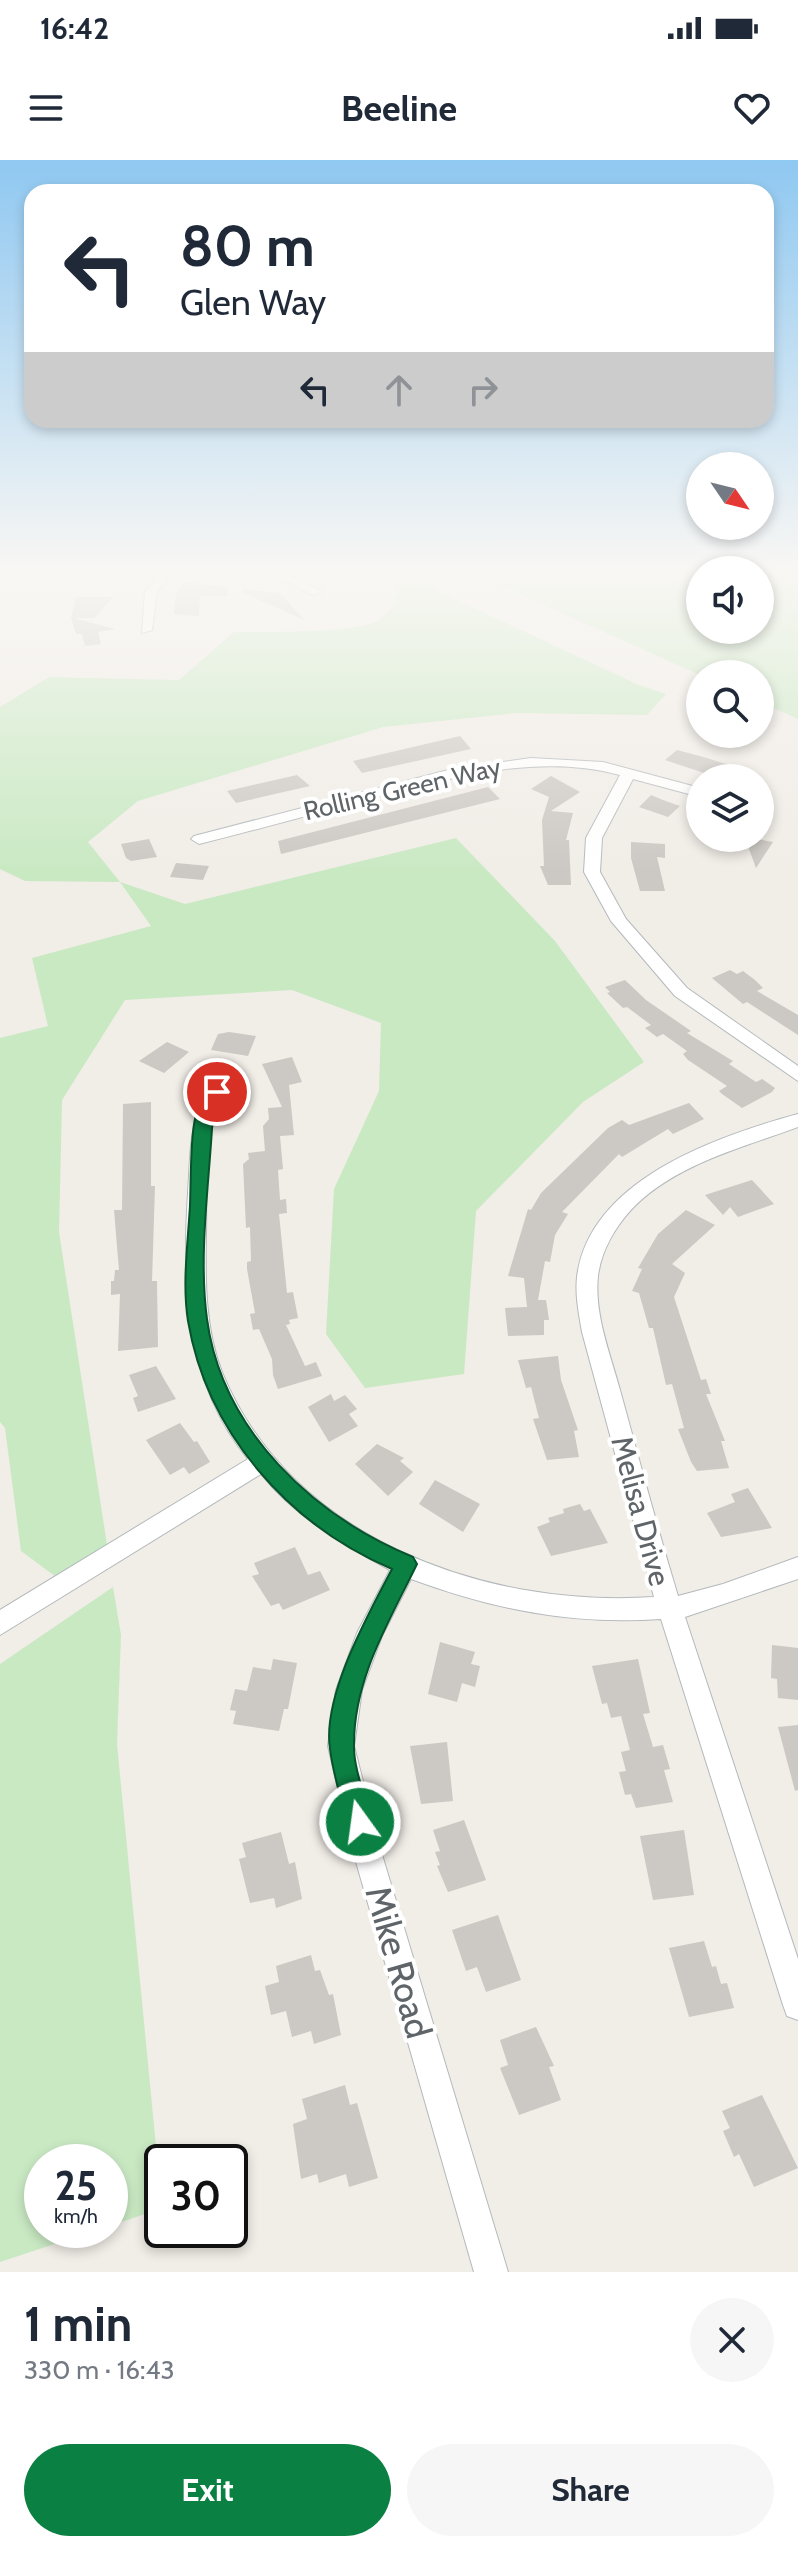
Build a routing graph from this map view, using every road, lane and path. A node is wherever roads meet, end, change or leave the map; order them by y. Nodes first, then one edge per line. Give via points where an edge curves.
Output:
1 (629, 772) junction
2 (686, 789) edge
3 (199, 839) dead end
4 (798, 1075) edge
5 (217, 1092) dead end
6 (798, 1120) edge
7 (263, 1461) junction
8 (406, 1564) junction
9 (798, 1568) edge
10 (668, 1608) junction
11 (0, 1624) edge
12 (798, 2005) edge
13 (491, 2272) edge

1 - 2 street, Rolling Green Way
1 - 3 street, Rolling Green Way via 563,762 492,765
1 - 4 street via 594,838 592,872 619,921 681,992
5 - 7 street via 205,1111 201,1136 197,1319 211,1373 246,1441
6 - 10 street, Melisa Drive via 646,1184 604,1231 590,1262 588,1297 595,1332
7 - 8 street via 290,1492 369,1549
7 - 11 street
8 - 10 street via 454,1585 529,1606 625,1612
8 - 13 street, Mike Road via 370,1633 349,1690 341,1746
9 - 10 street
10 - 12 street, Melisa Drive

